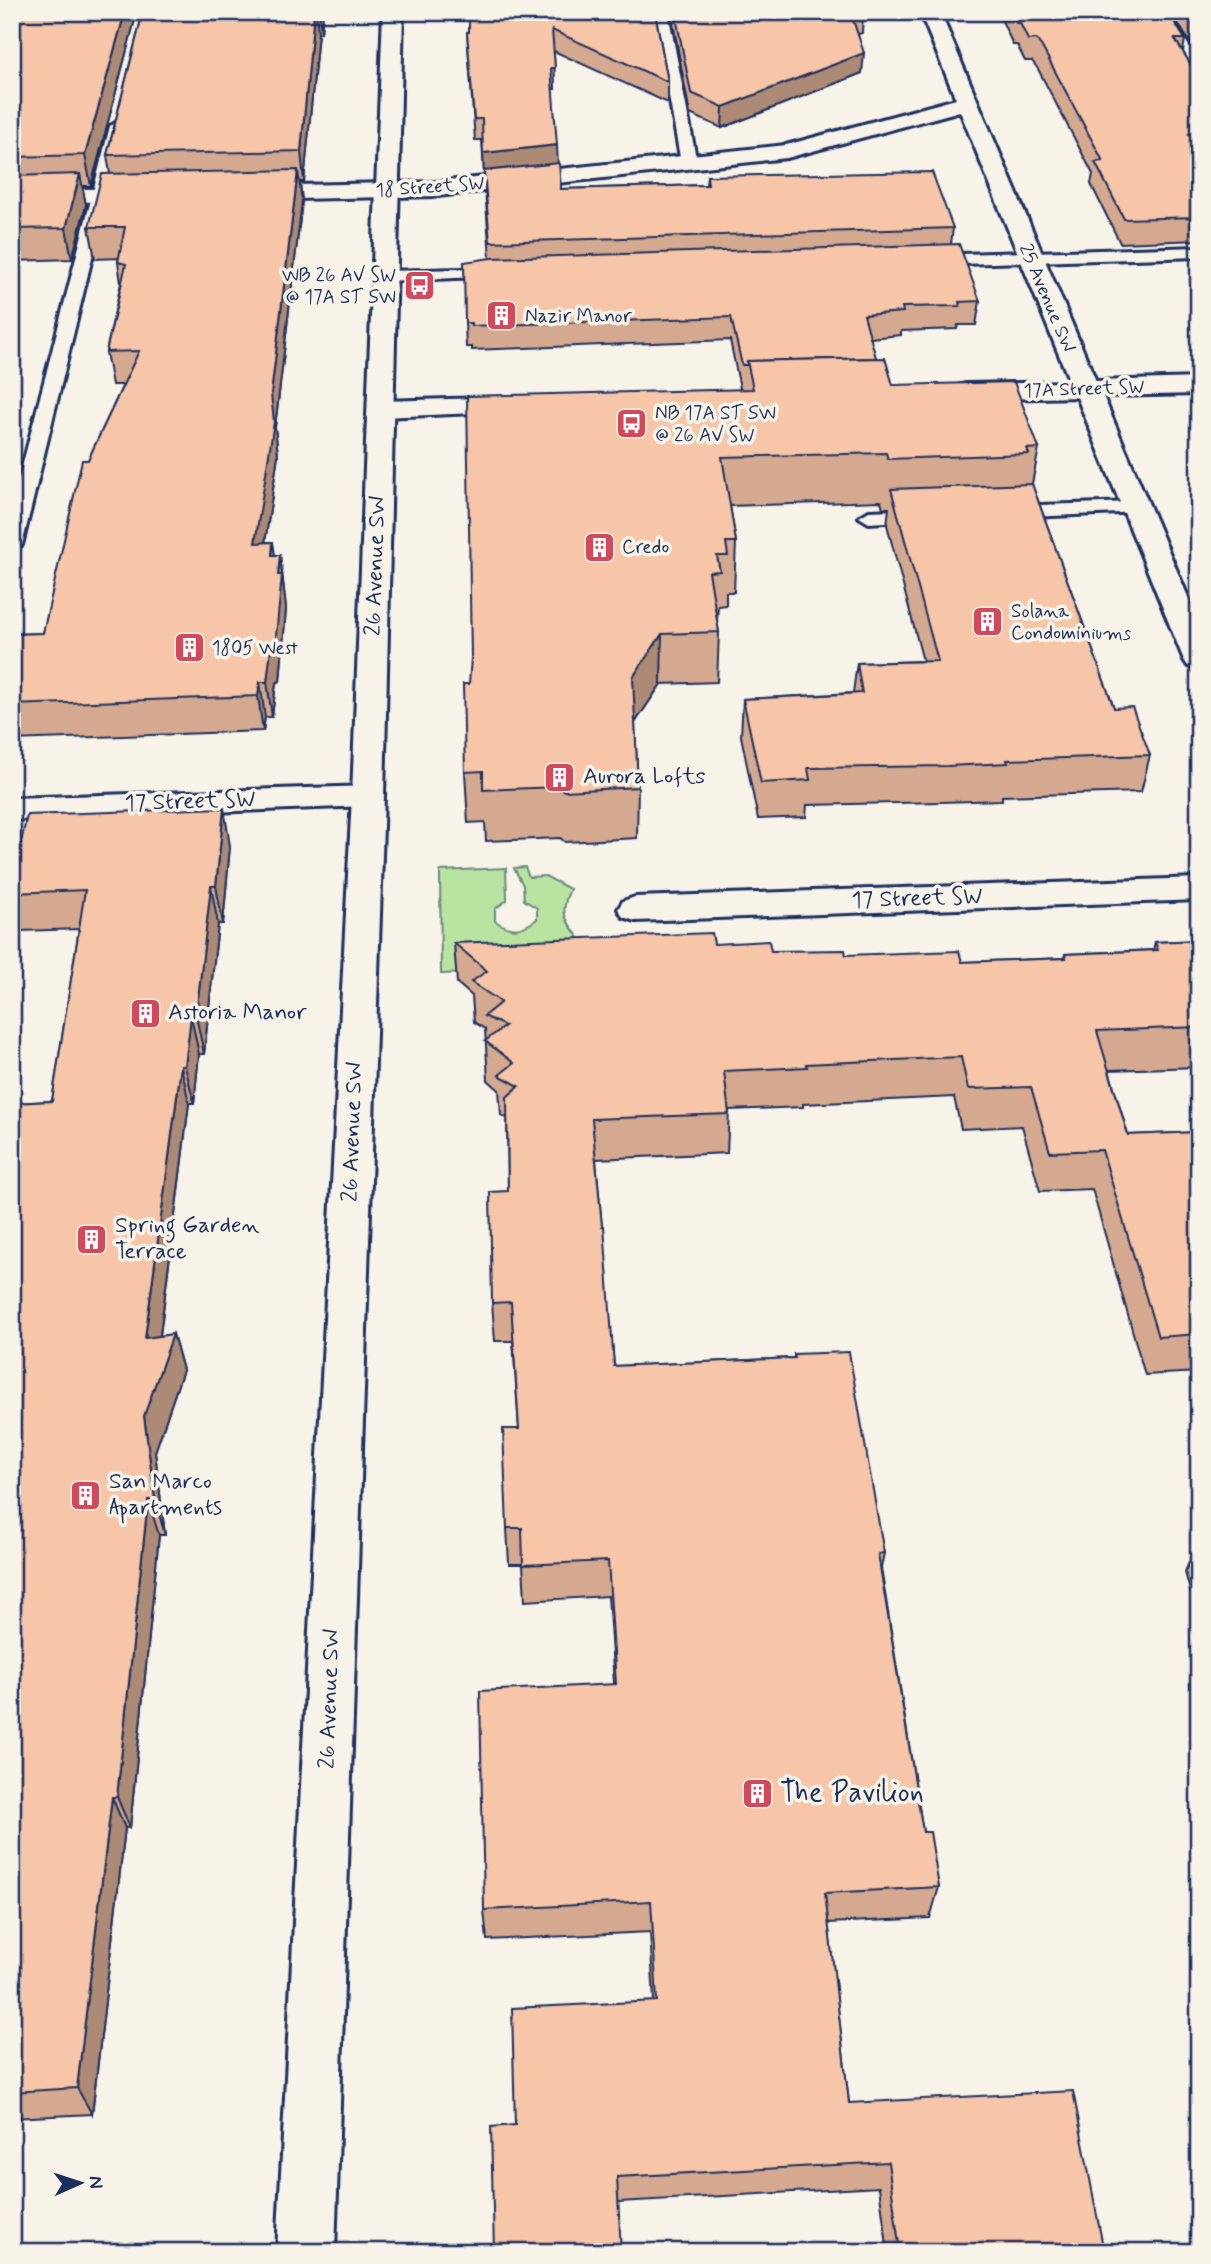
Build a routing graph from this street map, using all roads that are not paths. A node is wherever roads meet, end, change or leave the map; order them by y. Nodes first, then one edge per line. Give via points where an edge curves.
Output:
1 (393, 12) edge
2 (661, 12) edge
3 (930, 12) edge
4 (1161, 12) edge
5 (1199, 74) edge
6 (965, 103) junction
7 (122, 104) edge
8 (689, 163) junction
9 (387, 191) junction
10 (224, 193) edge
11 (169, 194) edge
12 (99, 195) junction
13 (12, 197) edge
14 (1199, 252) edge
15 (1030, 257) junction
16 (913, 261) edge
17 (508, 272) edge
18 (386, 276) junction
19 (1199, 386) edge
20 (1085, 389) junction
21 (938, 393) edge
22 (547, 404) edge
23 (382, 409) junction
24 (1135, 508) junction
25 (988, 513) edge
26 (948, 514) edge
27 (869, 517) dead end
28 (12, 545) edge
29 (1199, 660) edge
30 (368, 796) junction
31 (12, 809) edge
32 (1199, 889) edge
33 (635, 909) dead end
34 (306, 2252) edge

1 - 9 street, 26 Avenue SW
2 - 8 lane
3 - 6 street, 25 Avenue SW
4 - 5 lane
6 - 8 street, 18 Street SW via 787,151
6 - 15 street, 25 Avenue SW
7 - 12 lane
8 - 9 street, 18 Street SW
9 - 10 street, 18 Street SW
9 - 18 street, 26 Avenue SW
11 - 12 street
12 - 13 street
12 - 28 lane
14 - 15 lane
15 - 16 lane
15 - 20 street, 25 Avenue SW
17 - 18 lane
18 - 23 street, 26 Avenue SW
19 - 20 street, 17A Street SW
20 - 21 street, 17A Street SW
20 - 24 street, 25 Avenue SW
22 - 23 street
23 - 30 street, 26 Avenue SW
24 - 25 lane
24 - 29 street, 25 Avenue SW
26 - 27 lane
30 - 31 street, 17 Street SW
30 - 34 street, 26 Avenue SW
32 - 33 street, 17 Street SW

